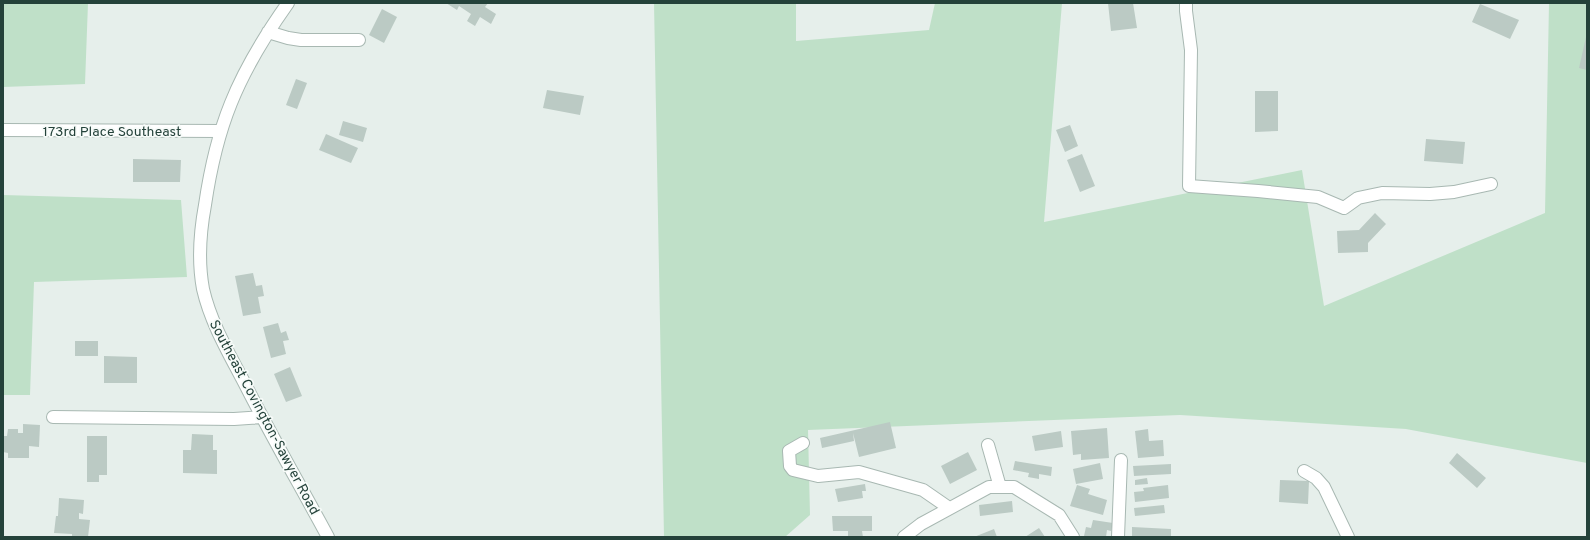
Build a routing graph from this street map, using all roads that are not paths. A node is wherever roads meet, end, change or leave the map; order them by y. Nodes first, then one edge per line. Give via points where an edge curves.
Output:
1 (288, 3) edge
2 (1186, 3) edge
3 (268, 32) junction
4 (359, 40) dead end
5 (3, 130) edge
6 (221, 131) junction
7 (1491, 184) dead end
8 (53, 417) dead end
9 (262, 417) junction
10 (803, 443) dead end
11 (988, 445) dead end
12 (1121, 460) dead end
13 (1304, 471) dead end
14 (1000, 487) junction
15 (949, 508) junction
16 (328, 537) edge
17 (904, 537) edge
18 (1073, 537) edge
19 (1118, 537) edge
20 (1348, 537) edge

1 - 3 street, Southeast Covington-Sawyer Road
2 - 7 street via 1191,50 1189,186 1318,197 1344,208 1358,198 1382,193 1430,194
3 - 4 street via 301,40
3 - 6 street, Southeast Covington-Sawyer Road via 244,75
5 - 6 street, 173rd Place Southeast
6 - 9 street, Southeast Covington-Sawyer Road via 202,224 200,246 203,288 221,339
8 - 9 street
9 - 16 street, Southeast Covington-Sawyer Road
10 - 15 street via 789,451 792,470 818,476 859,472 923,490
11 - 14 street
12 - 19 street
13 - 20 street via 1316,478 1324,487
14 - 15 street via 989,487
14 - 18 street via 1014,487 1059,515
15 - 17 street

